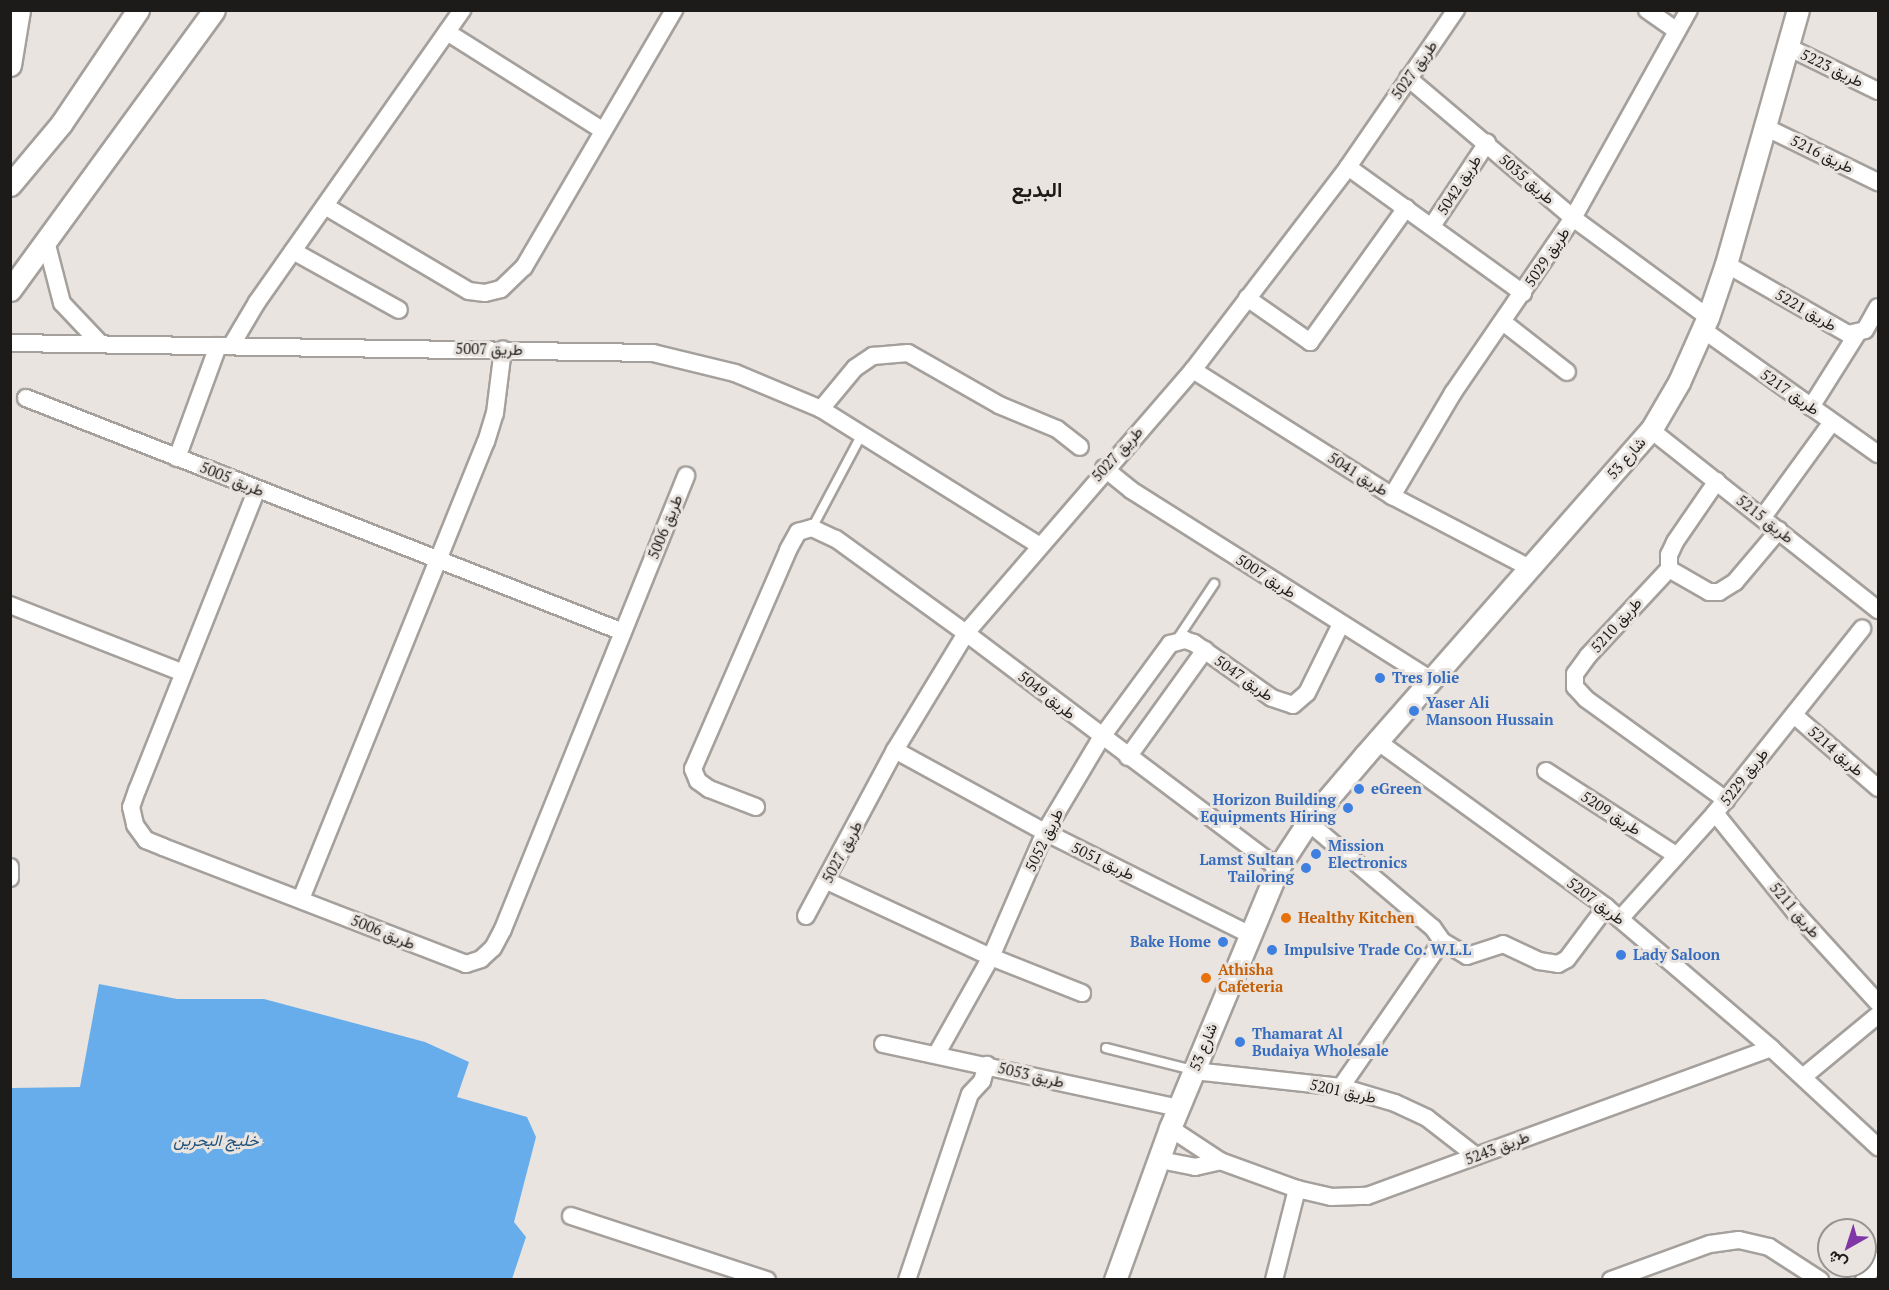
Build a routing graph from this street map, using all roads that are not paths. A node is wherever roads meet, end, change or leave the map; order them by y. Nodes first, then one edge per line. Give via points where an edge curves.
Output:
1 (19, 10) edge
2 (214, 10) edge
3 (462, 10) edge
4 (674, 10) edge
5 (1456, 10) edge
6 (1647, 10) edge
7 (1689, 10) edge
8 (1798, 10) edge
9 (137, 11) edge
10 (1676, 30) junction
11 (447, 32) junction
12 (1786, 46) junction
13 (11, 64) edge
14 (1408, 78) junction
15 (1878, 91) edge
16 (1765, 127) junction
17 (603, 130) junction
18 (1486, 143) junction
19 (1348, 167) junction
20 (1876, 177) edge
21 (10, 185) edge
22 (325, 206) junction
23 (1406, 208) junction
24 (1572, 218) junction
25 (1432, 226) junction
26 (47, 245) junction
27 (293, 251) junction
28 (1726, 264) junction
29 (10, 290) edge
30 (1523, 292) junction
31 (1247, 298) junction
32 (1878, 307) edge
33 (399, 310) dead end
34 (1503, 322) junction
35 (1705, 323) junction
36 (1857, 334) junction
37 (99, 342) junction
38 (10, 344) edge
39 (225, 346) junction
40 (503, 349) junction
41 (1193, 370) junction
42 (1567, 372) dead end
43 (26, 398) dead end
44 (1811, 407) junction
45 (821, 409) junction
46 (1832, 422) junction
47 (1651, 430) junction
48 (862, 434) junction
49 (1080, 447) dead end
50 (1878, 454) edge
51 (177, 458) junction
52 (1104, 468) junction
53 (686, 475) dead end
54 (1717, 482) junction
55 (257, 489) junction
56 (1392, 496) junction
57 (1763, 517) junction
58 (812, 528) junction
59 (1779, 530) junction
60 (1039, 545) junction
61 (439, 560) junction
62 (1530, 568) junction
63 (1670, 569) junction
64 (1214, 584) dead end
65 (1876, 600) edge
66 (10, 605) edge
67 (1341, 624) junction
68 (1862, 629) dead end
69 (623, 632) junction
70 (966, 633) junction
71 (1176, 641) junction
72 (1205, 650) junction
73 (181, 672) junction
74 (1431, 680) junction
75 (1575, 687) joint
76 (1794, 715) junction
77 (1101, 738) junction
78 (1377, 741) junction
79 (895, 750) junction
80 (1128, 757) junction
81 (1546, 771) dead end
82 (1878, 788) edge
83 (1720, 806) junction
84 (756, 807) dead end
85 (1308, 822) junction
86 (1045, 832) junction
87 (1676, 855) junction
88 (10, 867) edge
89 (1278, 868) junction
90 (10, 878) edge
91 (828, 881) junction
92 (301, 898) junction
93 (1606, 908) junction
94 (806, 916) dead end
95 (1620, 919) junction
96 (1249, 934) junction
97 (1442, 941) junction
98 (991, 957) junction
99 (1082, 993) dead end
100 (1878, 1003) edge
101 (1878, 1015) edge
102 (883, 1044) dead end
103 (1106, 1048) dead end
104 (1771, 1048) junction
105 (936, 1055) junction
106 (979, 1064) junction
107 (1194, 1071) junction
108 (1803, 1077) junction
109 (1341, 1087) junction
110 (1178, 1108) junction
111 (1170, 1128) junction
112 (1878, 1147) edge
113 (1476, 1156) junction
114 (1160, 1160) junction
115 (1220, 1161) junction
116 (1297, 1189) junction
117 (571, 1216) dead end
118 (1878, 1261) edge
119 (767, 1280) edge
120 (907, 1280) edge
121 (1115, 1280) edge
122 (1274, 1280) edge
123 (1611, 1280) edge
124 (1820, 1280) edge
125 (1864, 1280) edge

1 - 13 street
2 - 26 street
3 - 11 street
4 - 17 street
5 - 14 street, طريق 5027
6 - 10 street
7 - 10 street, طريق 5029
8 - 12 street, شارع 53
9 - 21 street via 61,124
10 - 24 street, طريق 5029
11 - 17 street
11 - 22 street
12 - 15 street, طريق 5223
12 - 16 street, شارع 53
14 - 18 street, طريق 5035
14 - 19 street, طريق 5027
16 - 20 street, طريق 5216
16 - 28 street, شارع 53
17 - 22 street via 524,267 501,289 469,291
18 - 24 street, طريق 5035
18 - 25 street, طريق 5042
19 - 23 street
19 - 31 street, طريق 5027
22 - 27 street
23 - 25 street
23 - 31 street via 1310,342
24 - 30 street, طريق 5029
24 - 35 street, طريق 5035
25 - 30 street
26 - 29 street
26 - 37 street via 62,303
27 - 33 street
27 - 39 street
28 - 35 street, شارع 53
28 - 36 street, طريق 5221 via 1840,330
30 - 34 street, طريق 5029
31 - 41 street, طريق 5027
32 - 36 street, طريق 5221 via 1864,330
34 - 42 street
34 - 56 street, طريق 5029 via 1453,393
35 - 44 street, طريق 5217
35 - 47 street, شارع 53
36 - 44 street
37 - 38 street, طريق 5007
37 - 39 street, طريق 5007
39 - 40 street, طريق 5007
39 - 51 street
40 - 45 street, طريق 5007 via 653,352 735,373
40 - 61 street via 491,428
41 - 52 street, طريق 5027
41 - 56 street, طريق 5041
43 - 51 street, طريق 5005
44 - 46 street, طريق 5217
45 - 48 street, طريق 5007
45 - 49 street via 855,368 873,356 909,353 999,405 1057,429
46 - 50 street, طريق 5217
46 - 57 street
47 - 54 street, طريق 5215
47 - 62 street, شارع 53
48 - 58 lane
48 - 60 street, طريق 5007
51 - 55 street, طريق 5005
52 - 60 street, طريق 5027
52 - 67 street, طريق 5007 via 1131,490
53 - 69 street, طريق 5006
54 - 57 street, طريق 5215
54 - 63 street via 1675,542 1669,555
55 - 61 street, طريق 5005
55 - 73 street, طريق 5006
56 - 62 street, طريق 5041
57 - 59 street, طريق 5215
58 - 70 street, طريق 5049 via 836,539
58 - 84 street via 798,532 788,550 693,770 698,781 710,789
59 - 63 street via 1735,582 1719,592 1709,592
59 - 65 street, طريق 5215
60 - 70 street, طريق 5027
61 - 69 street, طريق 5005
61 - 92 street
62 - 74 street, شارع 53
63 - 75 street, طريق 5210 via 1588,656 1575,674
64 - 71 lane
66 - 73 street
67 - 72 street, طريق 5047 via 1307,693 1293,705 1272,699
67 - 74 street, طريق 5007
68 - 76 street, طريق 5229
69 - 92 street, طريق 5006 via 503,929 482,960 466,964 450,960
70 - 77 street, طريق 5049
70 - 79 street, طريق 5027
71 - 72 street, طريق 5047 via 1194,643
71 - 77 street, طريق 5052
72 - 80 street
73 - 92 street, طريق 5006 via 134,798 135,825 146,840
74 - 78 street, شارع 53
75 - 83 street, طريق 5211
76 - 82 street, طريق 5214
76 - 83 street, طريق 5229
77 - 80 street, طريق 5049
77 - 86 street, طريق 5052
78 - 85 street, شارع 53
78 - 93 street, طريق 5207
79 - 86 street, طريق 5051
79 - 91 street, طريق 5027
80 - 89 street, طريق 5049
81 - 87 street, طريق 5209
83 - 87 street, طريق 5229
83 - 100 street, طريق 5211 via 1795,912
85 - 89 street, شارع 53
85 - 97 street via 1433,928
86 - 96 street, طريق 5051
86 - 98 street, طريق 5052
87 - 95 street, طريق 5229
88 - 90 street
89 - 96 street, شارع 53
91 - 94 street, طريق 5027
91 - 98 street
93 - 95 street, طريق 5207
93 - 97 street via 1558,964 1548,964 1503,944 1467,956
95 - 104 street, طريق 5207
96 - 107 street, شارع 53
97 - 109 street
98 - 99 street
98 - 105 street, طريق 5052
101 - 108 street
102 - 105 street, طريق 5053
103 - 107 lane
104 - 108 street, طريق 5207
104 - 113 street, طريق 5243
105 - 106 street, طريق 5053
106 - 110 street, طريق 5053
106 - 120 street via 982,1081 972,1090
107 - 109 street, طريق 5201
107 - 110 street, شارع 53
108 - 112 street, طريق 5207
109 - 113 street, طريق 5201 via 1412,1109
110 - 111 street, شارع 53
111 - 114 street, شارع 53
111 - 115 street, طريق 5243
113 - 116 street, طريق 5243 via 1366,1196 1331,1197
114 - 115 street, طريق 5243 via 1195,1167
114 - 121 street, شارع 53
115 - 116 street, طريق 5243
116 - 122 street
117 - 119 street
118 - 125 street
123 - 124 street via 1710,1244 1739,1240 1769,1246

